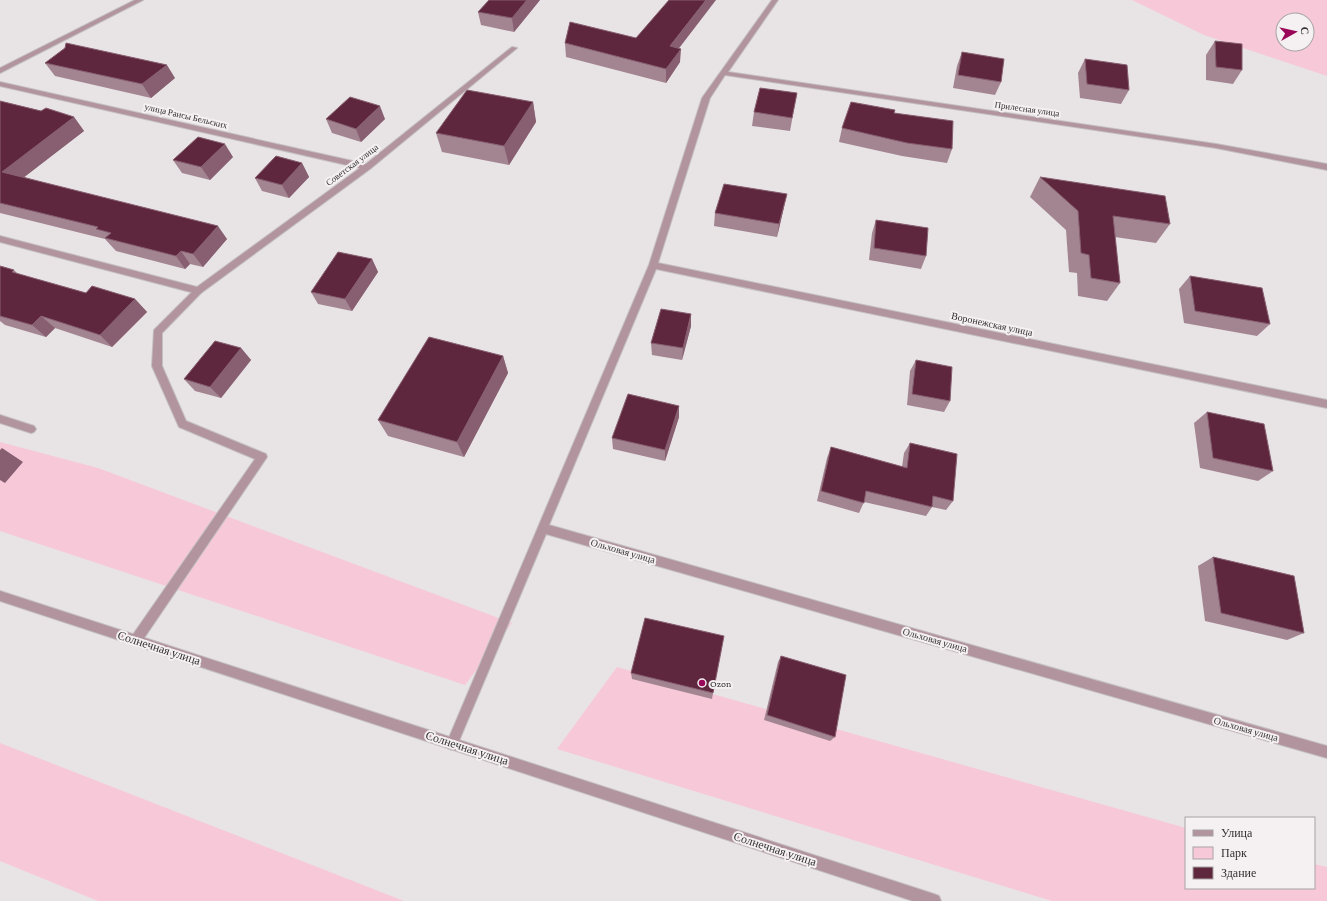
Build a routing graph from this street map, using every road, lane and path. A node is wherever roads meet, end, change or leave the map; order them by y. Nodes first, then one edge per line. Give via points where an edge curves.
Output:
1 (140, 0) edge
2 (775, 0) edge
3 (514, 48) dead end
4 (0, 71) edge
5 (724, 73) junction
6 (0, 84) edge
7 (367, 167) junction
8 (1327, 167) edge
9 (0, 238) edge
10 (653, 265) junction
11 (198, 291) junction
12 (1327, 404) edge
13 (0, 419) edge
14 (31, 429) dead end
15 (542, 528) junction
16 (0, 596) edge
17 (136, 640) junction
18 (452, 744) junction
19 (1327, 752) edge
20 (934, 901) edge

1 - 4 street
2 - 5 street
3 - 7 street, Советская улица
5 - 8 street, Прилесная улица via 1216,146
5 - 10 street via 706,98
6 - 7 street, улица Раисы Бельских
7 - 11 street, Советская улица
9 - 11 street
10 - 12 street, Воронежская улица
10 - 15 street
11 - 17 street, Советская улица via 157,332 157,366 182,424 262,457
13 - 14 street
15 - 18 street
15 - 19 street, Ольховая улица
16 - 17 street, Солнечная улица
17 - 18 street, Солнечная улица
18 - 20 street, Солнечная улица

